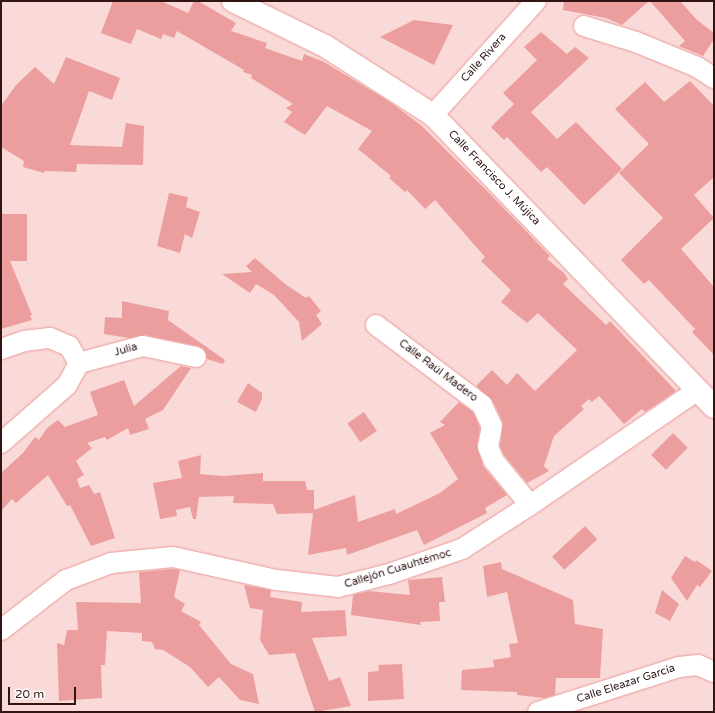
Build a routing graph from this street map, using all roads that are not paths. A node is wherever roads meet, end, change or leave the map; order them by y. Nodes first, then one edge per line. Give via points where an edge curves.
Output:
1 (233, 1) edge
2 (536, 1) edge
3 (584, 26) dead end
4 (714, 78) edge
5 (433, 114) junction
6 (376, 325) dead end
7 (1, 349) edge
8 (196, 357) dead end
9 (79, 363) junction
10 (698, 390) junction
11 (714, 407) edge
12 (1, 443) edge
13 (530, 505) junction
14 (1, 630) edge
15 (714, 672) edge
16 (538, 712) edge

1 - 5 street, Calle Francisco J. Mújica via 325,46
2 - 5 street, Calle Rivera
3 - 4 street via 670,56 697,67
5 - 10 street, Calle Francisco J. Mújica
6 - 13 street, Calle Raúl Madero via 482,404 492,426 488,447 494,461
7 - 9 street via 24,341 50,338 69,346
8 - 9 street, Julia via 143,346
9 - 12 street via 67,385
10 - 11 street, Calle Francisco J. Mújica
10 - 13 street, Callejón Cuauhtémoc
13 - 14 street, Callejón Cuauhtémoc via 462,549 389,574 338,587 277,580 173,557 111,563 66,580
15 - 16 street, Calle Eleazar García via 698,665 679,667

